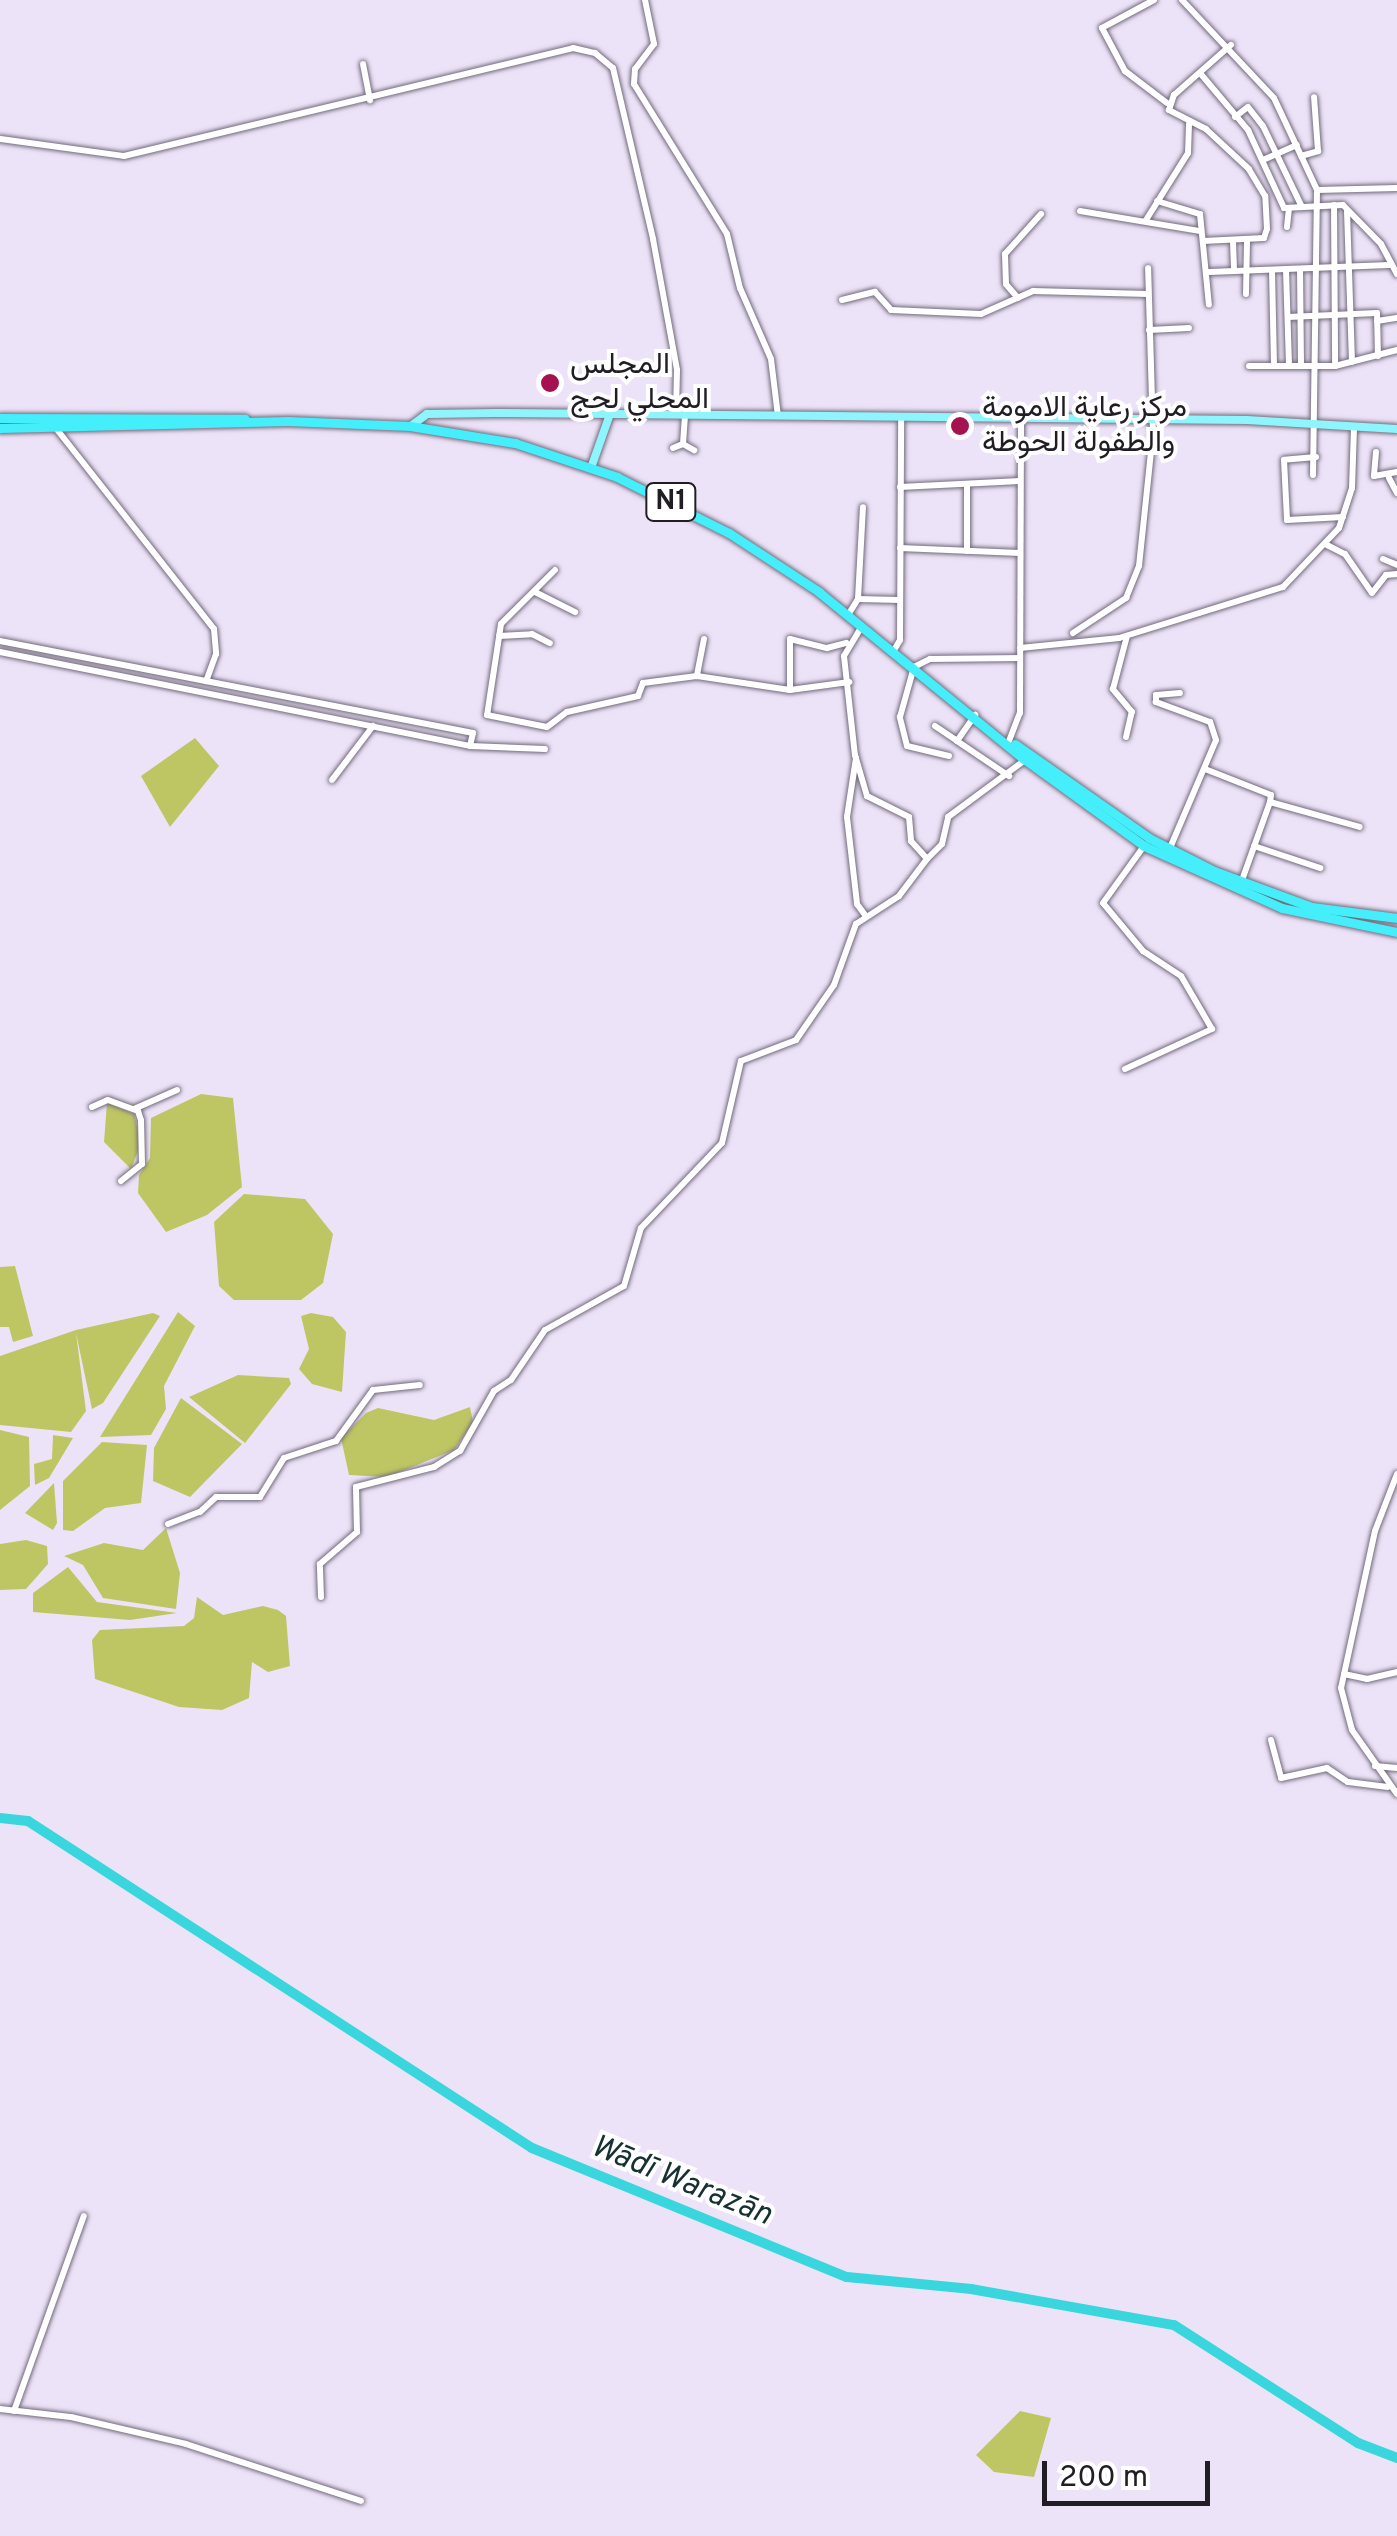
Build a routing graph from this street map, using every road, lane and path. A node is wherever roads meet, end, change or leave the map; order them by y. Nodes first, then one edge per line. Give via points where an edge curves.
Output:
1 (645, 0) edge
2 (1154, 0) edge
3 (1182, 0) edge
4 (1230, 45) junction
5 (364, 64) dead end
6 (1200, 74) junction
7 (1314, 97) dead end
8 (370, 100) junction
9 (1168, 103) junction
10 (1234, 117) junction
11 (1190, 124) junction
12 (0, 138) edge
13 (1296, 144) junction
14 (1276, 154) junction
15 (1302, 156) junction
16 (1263, 160) junction
17 (1397, 188) edge
18 (1317, 190) junction
19 (1157, 200) junction
20 (1318, 204) junction
21 (1334, 204) junction
22 (1302, 207) junction
23 (1287, 209) junction
24 (1267, 210) junction
25 (1347, 210) junction
26 (1080, 211) dead end
27 (1041, 214) dead end
28 (1146, 220) junction
29 (1287, 227) dead end
30 (1200, 231) junction
31 (1203, 241) junction
32 (1233, 241) junction
33 (1247, 241) junction
34 (1388, 265) junction
35 (1148, 268) dead end
36 (1349, 268) junction
37 (1300, 269) junction
38 (1317, 269) junction
39 (1334, 269) junction
40 (1272, 270) junction
41 (1286, 270) junction
42 (1209, 272) junction
43 (1234, 272) junction
44 (1247, 272) junction
45 (1397, 274) edge
46 (1148, 294) junction
47 (1246, 294) dead end
48 (1018, 298) junction
49 (842, 300) dead end
50 (1209, 305) dead end
51 (1348, 316) junction
52 (1288, 317) junction
53 (1300, 317) junction
54 (1335, 317) junction
55 (1317, 318) junction
56 (1397, 318) edge
57 (1378, 321) junction
58 (1190, 328) dead end
59 (1149, 330) junction
60 (1397, 350) edge
61 (1378, 356) junction
62 (1352, 362) junction
63 (1249, 366) dead end
64 (1274, 366) junction
65 (1289, 366) junction
66 (1301, 366) junction
67 (1318, 366) junction
68 (1335, 366) junction
69 (610, 414) junction
70 (681, 415) junction
71 (778, 416) junction
72 (0, 418) edge
73 (901, 418) junction
74 (1021, 418) junction
75 (268, 422) junction
76 (1153, 422) junction
77 (410, 426) junction
78 (1316, 426) junction
79 (55, 427) junction
80 (0, 428) edge
81 (1354, 429) junction
82 (1397, 429) edge
83 (683, 444) junction
84 (673, 448) dead end
85 (694, 450) dead end
86 (1376, 452) dead end
87 (1316, 457) junction
88 (591, 468) junction
89 (1397, 472) edge
90 (1313, 475) dead end
91 (1389, 478) junction
92 (1020, 482) junction
93 (967, 485) junction
94 (900, 487) junction
95 (1397, 493) edge
96 (863, 507) dead end
97 (1343, 517) junction
98 (1327, 544) junction
99 (900, 548) junction
100 (967, 551) junction
101 (1020, 553) junction
102 (1382, 559) dead end
103 (1397, 565) edge
104 (555, 570) dead end
105 (1397, 574) edge
106 (535, 592) junction
107 (858, 599) junction
108 (900, 600) junction
109 (576, 612) dead end
110 (848, 615) junction
111 (862, 626) junction
112 (1073, 632) dead end
113 (499, 636) junction
114 (1126, 636) junction
115 (704, 639) dead end
116 (0, 641) edge
117 (550, 643) dead end
118 (846, 643) junction
119 (1020, 648) junction
120 (0, 652) edge
121 (894, 652) junction
122 (1020, 658) junction
123 (914, 667) junction
124 (698, 676) junction
125 (206, 682) junction
126 (850, 682) junction
127 (790, 690) junction
128 (1180, 693) dead end
129 (975, 715) junction
130 (373, 726) junction
131 (935, 726) dead end
132 (1126, 737) dead end
133 (957, 741) junction
134 (1009, 741) junction
135 (470, 746) junction
136 (546, 750) dead end
137 (949, 756) dead end
138 (856, 757) junction
139 (1025, 760) junction
140 (1205, 770) junction
141 (1009, 776) junction
142 (332, 780) dead end
143 (1270, 802) junction
144 (1360, 827) dead end
145 (1144, 846) junction
146 (1254, 846) junction
147 (1169, 849) junction
148 (926, 860) junction
149 (1320, 868) dead end
150 (1241, 883) junction
151 (865, 915) junction
152 (1397, 918) edge
153 (1397, 932) edge
154 (1125, 1069) dead end
155 (177, 1090) dead end
156 (92, 1108) dead end
157 (133, 1109) junction
158 (120, 1181) dead end
159 (420, 1385) dead end
160 (1397, 1474) edge
161 (168, 1524) dead end
162 (321, 1597) dead end
163 (1397, 1672) edge
164 (1344, 1674) junction
165 (1271, 1740) dead end
166 (1374, 1766) junction
167 (1397, 1768) edge
168 (1389, 1787) junction
169 (1397, 1794) edge
170 (84, 2216) dead end
171 (0, 2409) edge
172 (14, 2410) junction
173 (362, 2501) dead end

1 - 71 street via 654,44 634,84 727,234 740,288 771,358
2 - 9 street via 1102,28 1125,72
3 - 4 street
4 - 6 street
4 - 13 street via 1274,98
5 - 8 street
6 - 9 street
6 - 10 street
7 - 15 street via 1318,150
8 - 12 street via 124,156
8 - 70 street via 573,48 595,53 614,68
9 - 11 street
10 - 14 street via 1248,107
10 - 16 street
11 - 19 street via 1188,152
11 - 24 street via 1250,168
13 - 14 street
13 - 15 street
14 - 16 street
14 - 22 street
15 - 18 street
16 - 23 street
17 - 18 street
18 - 20 street
19 - 28 street
19 - 30 street via 1200,214
20 - 21 street
20 - 22 street
20 - 38 street
21 - 25 street
21 - 39 street
22 - 23 street
23 - 24 street
23 - 29 street
24 - 33 street via 1264,238
25 - 34 street via 1381,244
25 - 36 street
26 - 28 street
27 - 48 street via 1005,254 1006,284
28 - 30 street
30 - 31 street
31 - 32 street
31 - 42 street
32 - 33 street
32 - 43 street
33 - 44 street
34 - 36 street
34 - 45 street
35 - 46 street
36 - 39 street
36 - 51 street
37 - 38 street
37 - 41 street
37 - 53 street
38 - 39 street
38 - 55 street
39 - 54 street
40 - 41 street
40 - 44 street
40 - 64 street
41 - 52 street
42 - 43 street
42 - 50 street
43 - 44 street
44 - 47 street
46 - 48 street via 1034,291
46 - 59 street
48 - 49 street via 980,314 892,310 875,292
51 - 54 street
51 - 57 street via 1376,313
51 - 62 street
52 - 53 street
52 - 65 street
53 - 55 street
53 - 66 street
54 - 55 street
54 - 68 street
55 - 67 street
56 - 57 street
57 - 61 street
58 - 59 street
59 - 76 street
60 - 61 street
61 - 62 street
62 - 68 street
63 - 64 street
64 - 65 street
65 - 66 street
66 - 67 street
67 - 68 street
67 - 78 street
69 - 70 main road
69 - 77 main road via 427,414
69 - 88 main road
70 - 71 main road
70 - 83 street
71 - 73 main road
72 - 75 highway, N1
73 - 74 main road
73 - 94 street
74 - 76 main road
74 - 92 street
75 - 77 highway, N1
75 - 79 highway, N1
76 - 78 main road
76 - 112 street via 1132,586 1126,598
77 - 88 highway, N1 via 515,443
78 - 81 main road
78 - 87 street
79 - 80 highway, N1
79 - 125 street via 214,629 216,654
81 - 82 main road
81 - 97 street
83 - 84 street
83 - 85 street
86 - 91 street via 1374,476
87 - 90 street
87 - 97 street via 1284,460 1287,520
88 - 110 highway, N1 via 729,533
89 - 91 street
91 - 95 street
92 - 93 street
92 - 101 street
93 - 94 street
93 - 100 street
94 - 99 street
96 - 107 street
97 - 98 street
98 - 105 street via 1345,554 1372,594 1386,574
98 - 114 street via 1283,587
99 - 100 street
99 - 108 street
100 - 101 street
101 - 119 street
102 - 103 street
104 - 106 street
106 - 109 street
106 - 113 street via 506,613
107 - 108 street
107 - 110 street
108 - 121 street
110 - 111 highway, N1
111 - 118 street
111 - 121 highway, N1
113 - 117 street via 532,634
113 - 124 street via 488,714 547,728 567,712 638,696 642,683
114 - 119 street
114 - 132 street via 1113,689 1132,712
115 - 124 street
116 - 125 street
118 - 126 street
118 - 127 street via 827,648 790,638
119 - 122 street
120 - 130 street
121 - 123 highway, N1
122 - 123 street via 930,659
122 - 134 street via 1020,714
123 - 129 highway, N1
123 - 137 street via 900,717 907,746
124 - 127 street
125 - 135 street via 473,733
126 - 127 street
126 - 138 street
128 - 140 street via 1156,695 1156,702 1210,722 1216,740
129 - 133 street
129 - 134 highway, N1
130 - 135 street
130 - 142 street
131 - 133 street
133 - 141 street
134 - 139 highway, N1
134 - 147 highway, N1
135 - 136 street
138 - 148 street via 867,796 910,817 912,841
138 - 151 street via 847,817
139 - 141 street
139 - 145 highway, N1
140 - 143 street via 1271,794
140 - 147 street
141 - 148 street via 948,817 942,844
143 - 144 street
143 - 146 street
145 - 153 highway, N1 via 1268,903
145 - 154 street via 1103,903 1142,951 1182,976 1212,1030
146 - 149 street
146 - 150 street
147 - 150 highway, N1
148 - 151 street via 899,896
150 - 152 highway, N1 via 1312,907
151 - 162 street via 834,985 796,1040 741,1061 722,1143 641,1228 624,1286 545,1330 511,1380 494,1391 460,1451 434,1467 356,1487 357,1532 320,1564
155 - 157 street
156 - 157 street via 108,1100
157 - 158 street via 142,1120 145,1150 134,1174
159 - 161 street via 373,1390 336,1441 284,1458 260,1498 216,1497 200,1512
160 - 164 street via 1375,1531
163 - 164 street
164 - 166 street via 1344,1709
165 - 168 street via 1281,1778 1327,1768 1348,1782
166 - 167 street
166 - 168 street
168 - 169 street
170 - 172 street
171 - 172 street
172 - 173 street via 186,2444

